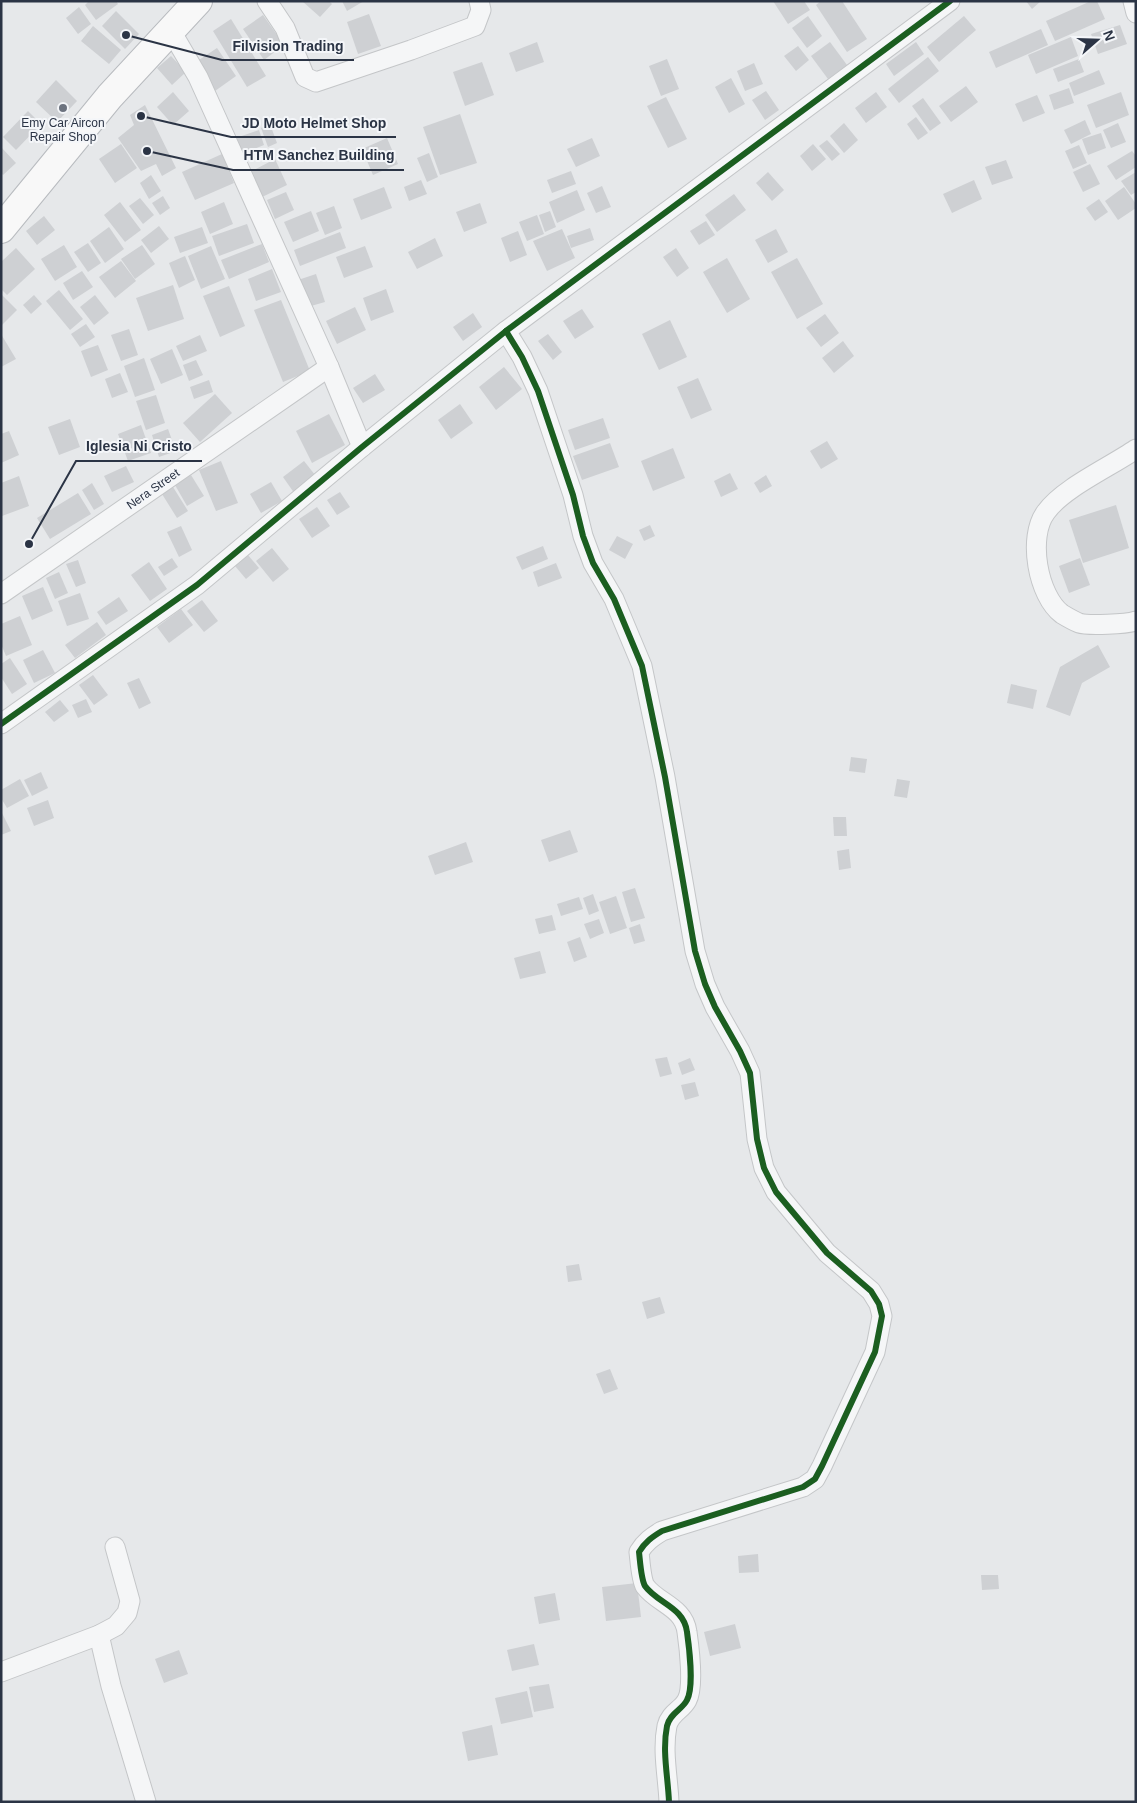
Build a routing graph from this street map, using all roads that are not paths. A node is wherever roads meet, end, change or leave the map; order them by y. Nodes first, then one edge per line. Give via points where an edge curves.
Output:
1 (198, 1) edge
2 (267, 1) edge
3 (479, 1) edge
4 (950, 1) edge
5 (1133, 1) edge
6 (1136, 13) edge
7 (171, 31) junction
8 (1, 229) edge
9 (506, 331) junction
10 (328, 367) junction
11 (362, 447) junction
12 (1136, 449) edge
13 (1, 594) edge
14 (1136, 621) edge
15 (1, 724) edge
16 (115, 1547) dead end
17 (99, 1635) junction
18 (1, 1672) edge
19 (146, 1802) edge
20 (669, 1802) edge

1 - 7 highway
2 - 3 street via 285,28 305,77 316,82 475,26 481,10
4 - 9 street
5 - 6 street
7 - 8 highway via 110,96
7 - 10 street via 198,77
9 - 11 street
9 - 20 street via 538,391 593,563 614,599 642,666 665,776 695,951 715,1007 750,1073 757,1139 764,1168 776,1192 827,1253 871,1291 882,1316 875,1352 815,1479 804,1487 662,1531 644,1544 639,1552 644,1584 680,1614 687,1629 690,1693 667,1724 665,1746
10 - 11 street
10 - 13 street, Nera Street
11 - 15 street via 197,584
12 - 14 street via 1064,493 1045,513 1037,536 1037,560 1044,591 1061,613 1080,623
16 - 17 street via 130,1601 127,1613 116,1626
17 - 18 street
17 - 19 street

